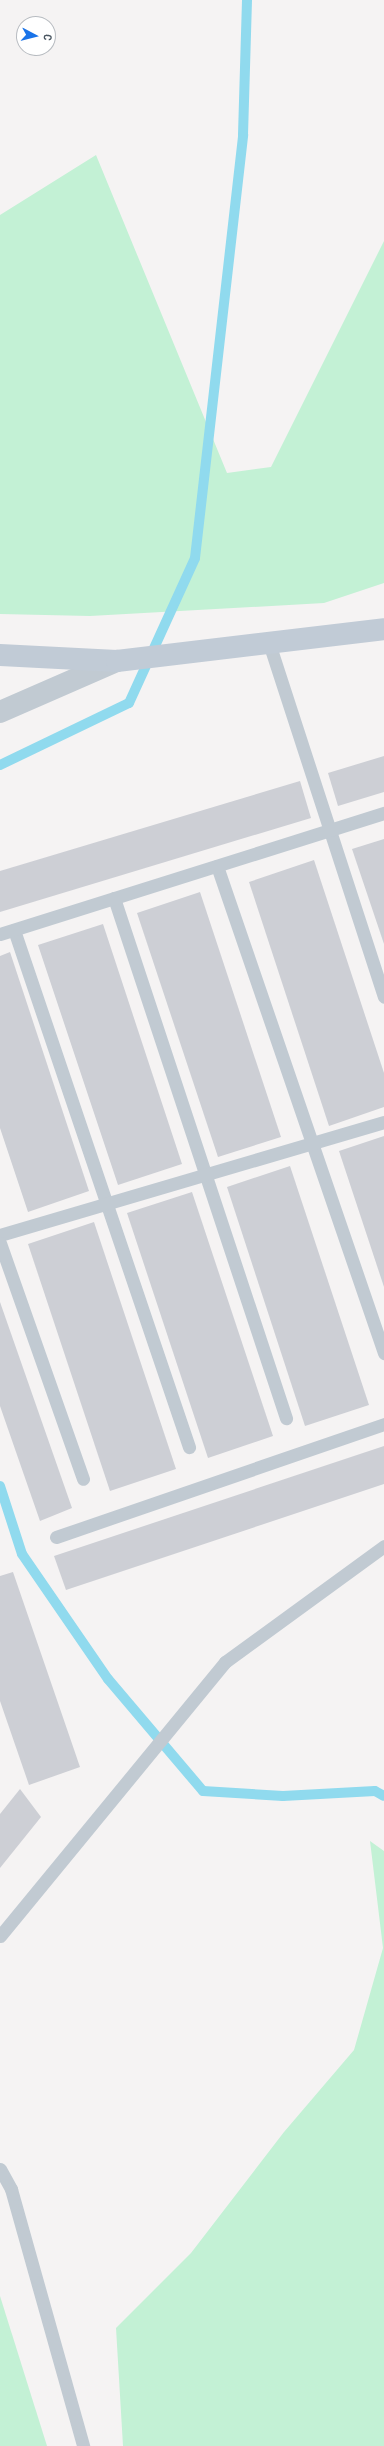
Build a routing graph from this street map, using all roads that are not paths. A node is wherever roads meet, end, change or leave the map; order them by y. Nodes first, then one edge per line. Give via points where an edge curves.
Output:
1 (384, 629) edge
2 (269, 643) junction
3 (0, 655) edge
4 (117, 661) junction
5 (0, 712) edge
6 (384, 813) edge
7 (330, 830) junction
8 (217, 866) junction
9 (114, 898) junction
10 (14, 930) junction
11 (0, 934) edge
12 (384, 997) edge
13 (384, 1122) edge
14 (312, 1143) junction
15 (206, 1175) junction
16 (106, 1204) junction
17 (0, 1235) edge
18 (0, 1243) edge
19 (384, 1353) edge
20 (286, 1418) dead end
21 (384, 1424) edge
22 (189, 1447) dead end
23 (83, 1479) dead end
24 (56, 1537) dead end
25 (384, 1546) edge
26 (0, 1936) edge
27 (0, 2169) edge
28 (83, 2446) edge

1 - 2 main road
2 - 4 main road
2 - 7 lane
3 - 4 main road
4 - 5 street
6 - 7 lane
7 - 8 lane
7 - 12 lane
8 - 9 lane
8 - 14 lane
9 - 10 lane
9 - 15 lane
10 - 11 lane
10 - 16 lane
13 - 14 lane
14 - 15 lane
14 - 19 lane
15 - 16 lane
15 - 20 lane
16 - 17 lane
16 - 22 lane
18 - 23 lane
21 - 24 lane
25 - 26 lane via 225,1662
27 - 28 lane via 11,2189

